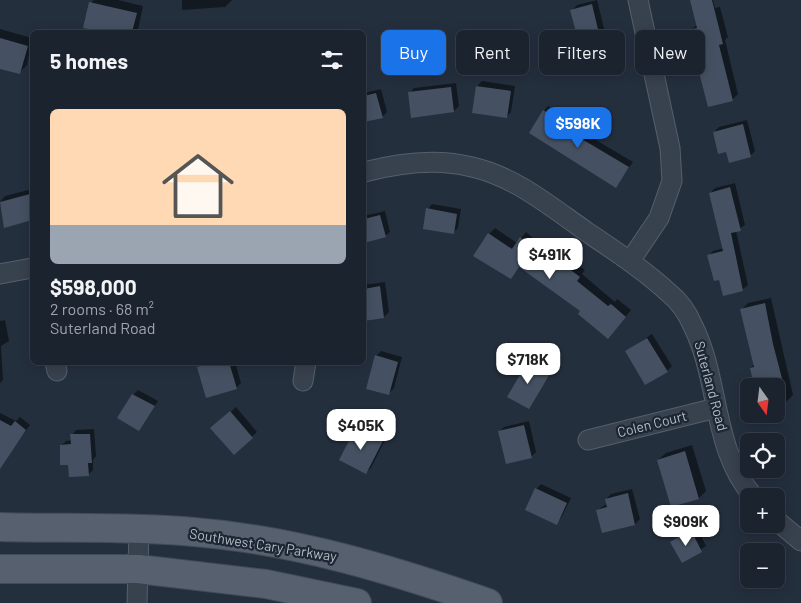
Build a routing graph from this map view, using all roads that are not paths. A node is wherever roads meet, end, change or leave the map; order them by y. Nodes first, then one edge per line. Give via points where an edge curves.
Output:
1 (638, 0) edge
2 (366, 172) edge
3 (630, 261) junction
4 (30, 272) edge
5 (0, 274) edge
6 (716, 408) junction
7 (588, 440) dead end
8 (748, 488) edge
9 (0, 528) edge
10 (785, 528) edge
11 (139, 530) junction
12 (801, 541) edge
13 (0, 569) edge
14 (138, 569) junction
15 (137, 603) edge
16 (357, 603) edge
17 (488, 603) edge

1 - 3 street via 670,148 672,181 659,218
2 - 3 street, Suterland Road via 420,162 472,166 523,188
3 - 6 street, Suterland Road via 670,293 688,316 706,360
4 - 5 street
6 - 7 street, Colen Court
6 - 8 street, Suterland Road via 730,454
9 - 11 main road, Southwest Cary Parkway
10 - 12 street
11 - 14 street
11 - 17 main road, Southwest Cary Parkway via 194,532 336,556 412,576
13 - 14 main road
14 - 15 street
14 - 16 main road via 266,584

